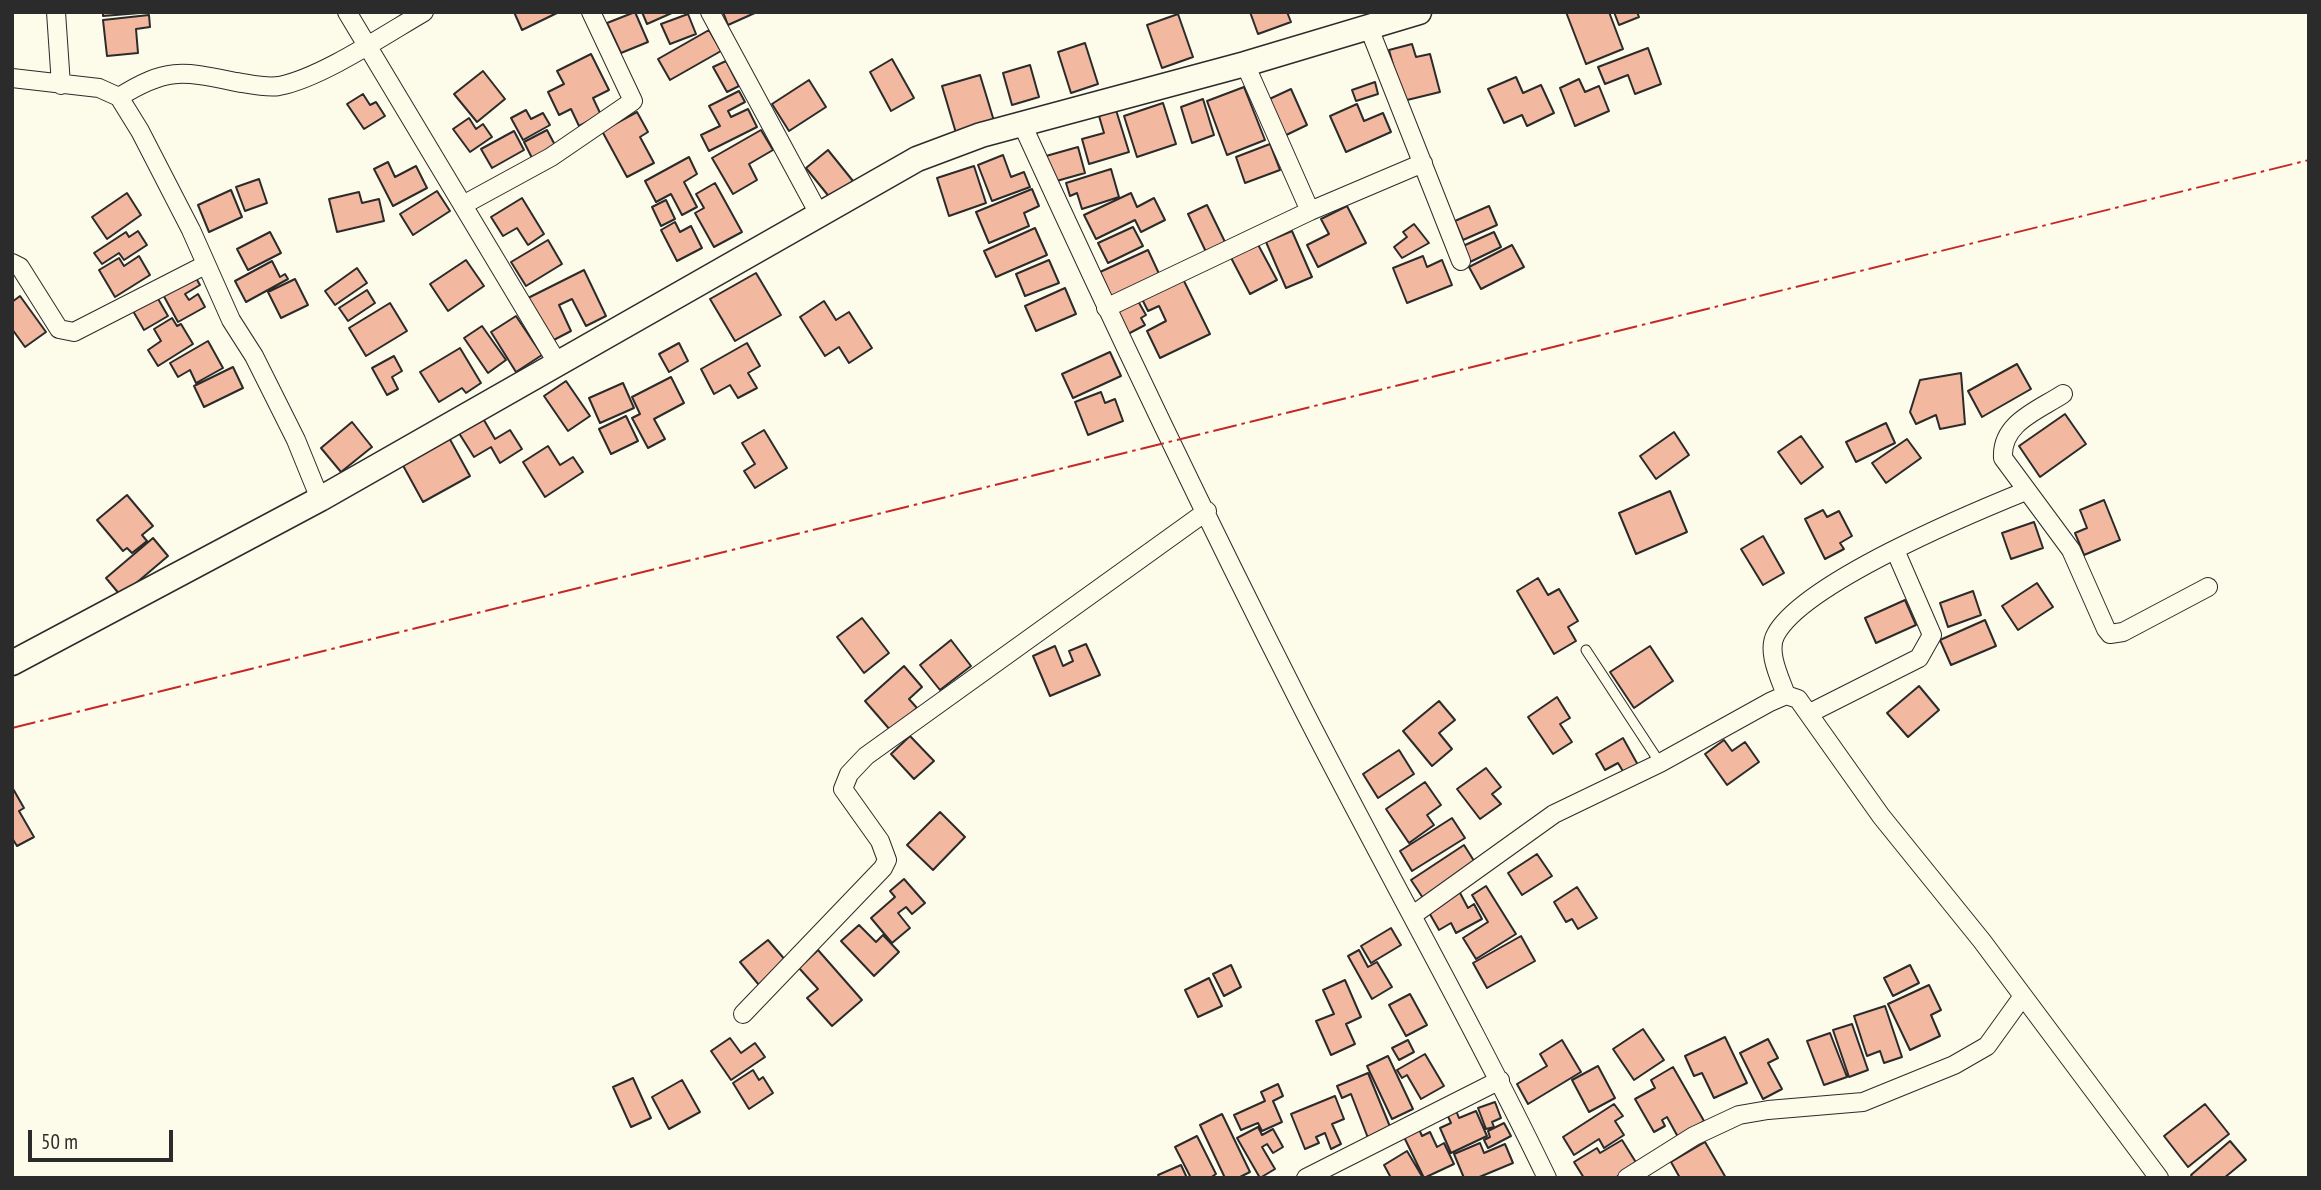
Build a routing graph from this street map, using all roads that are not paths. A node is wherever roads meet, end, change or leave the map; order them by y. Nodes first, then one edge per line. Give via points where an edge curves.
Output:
1 (56, 12) edge
2 (347, 12) edge
3 (424, 12) edge
4 (591, 12) edge
5 (710, 12) edge
6 (1419, 12) edge
7 (1369, 28) junction
8 (367, 46) junction
9 (1245, 64) junction
10 (12, 78) edge
11 (61, 85) junction
12 (119, 97) junction
13 (1022, 124) junction
14 (1423, 163) junction
15 (463, 205) junction
16 (1310, 211) junction
17 (819, 214) junction
18 (1461, 261) dead end
19 (12, 263) edge
20 (205, 265) junction
21 (1106, 307) junction
22 (558, 364) junction
23 (2063, 394) dead end
24 (2025, 491) junction
25 (320, 499) junction
26 (1207, 511) junction
27 (1895, 550) junction
28 (2208, 587) dead end
29 (1586, 650) dead end
30 (12, 663) edge
31 (1786, 695) junction
32 (1810, 713) junction
33 (1661, 763) junction
34 (1413, 915) junction
35 (2023, 996) junction
36 (743, 1014) dead end
37 (1500, 1080) junction
38 (1306, 1178) edge
39 (1547, 1178) edge
40 (1626, 1178) edge
41 (2159, 1178) edge

1 - 11 street
2 - 8 street
3 - 8 street
4 - 15 street via 640,96 551,157
5 - 17 street
6 - 7 street
7 - 9 street
7 - 14 street
8 - 12 street via 279,86 164,74
8 - 15 street
9 - 13 street
9 - 16 street
10 - 11 street
11 - 12 street via 99,88
12 - 20 street
13 - 17 street via 943,147
13 - 21 street
14 - 16 street
14 - 18 street
15 - 22 street
16 - 21 street
17 - 22 street
19 - 20 street via 20,267 59,329 66,332
20 - 25 street via 296,440
21 - 26 street
22 - 25 street
23 - 24 street via 2008,430 2002,444 2003,458
24 - 27 street
24 - 28 street via 2071,550 2110,634 2123,632
25 - 30 street
26 - 34 street via 1301,705
26 - 36 street via 866,756 849,774 844,789 884,846 887,860
27 - 31 street via 1846,576 1791,616 1776,634 1771,648
27 - 32 street via 1932,635 1919,658
29 - 33 lane
31 - 32 street via 1798,699
31 - 33 street
32 - 35 street via 1881,816
33 - 34 street via 1554,814
34 - 37 street
35 - 40 street via 1987,1046 1954,1065 1863,1102 1739,1115 1694,1136
35 - 41 street
37 - 38 street
37 - 39 street

